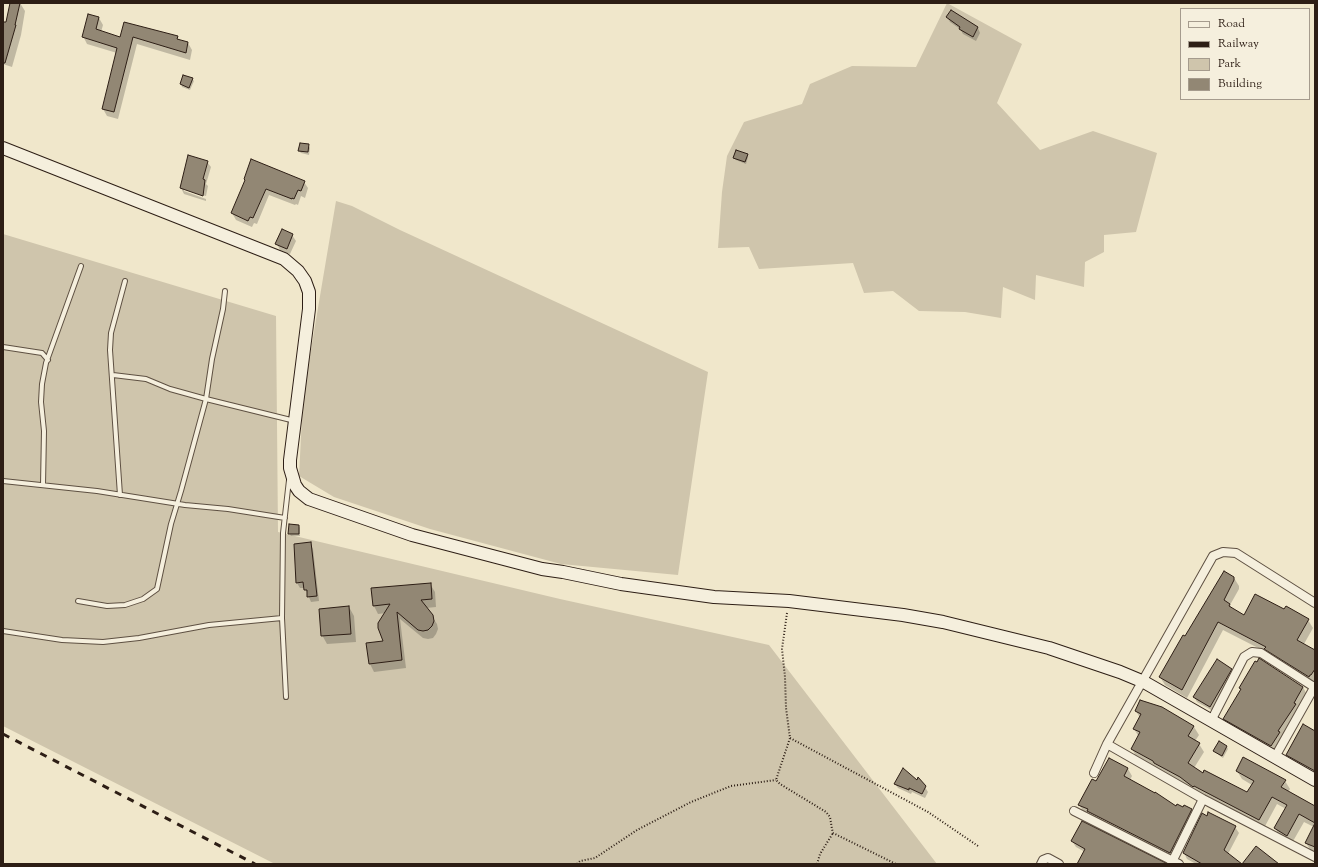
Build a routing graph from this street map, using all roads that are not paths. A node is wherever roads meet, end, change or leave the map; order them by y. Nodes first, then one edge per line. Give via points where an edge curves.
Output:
1 (3, 148) edge
2 (81, 266) dead end
3 (125, 281) dead end
4 (225, 291) dead end
5 (3, 347) edge
6 (48, 360) junction
7 (113, 375) junction
8 (206, 399) junction
9 (295, 421) junction
10 (290, 468) junction
11 (3, 481) edge
12 (43, 485) junction
13 (120, 495) junction
14 (176, 504) junction
15 (285, 518) junction
16 (78, 601) dead end
17 (1315, 603) edge
18 (282, 618) junction
19 (3, 631) edge
20 (1144, 682) junction
21 (1315, 686) edge
22 (286, 697) dead end
23 (1211, 721) junction
24 (1107, 744) junction
25 (1276, 757) junction
26 (1094, 773) dead end
27 (1315, 780) edge
28 (1203, 799) junction
29 (1074, 811) dead end
30 (1315, 857) edge
31 (1174, 863) edge
32 (1041, 864) edge
33 (1059, 864) edge

1 - 9 street via 284,259 298,270 309,292 309,309
2 - 6 lane
3 - 7 lane via 111,333
4 - 8 lane
5 - 6 lane via 42,353
6 - 12 lane via 42,390
7 - 8 lane via 146,379
7 - 13 lane
8 - 9 lane
8 - 14 lane
9 - 10 street
10 - 15 lane
10 - 20 street via 299,491 309,499 412,535 542,569 621,584 714,597 789,601 943,622 1049,648
11 - 12 lane
12 - 13 lane
13 - 14 lane
14 - 15 lane
14 - 16 lane via 157,589 143,599 125,605 107,606
15 - 18 lane
17 - 20 street via 1236,553 1223,552 1213,556
18 - 19 lane via 209,625 103,642 62,640
18 - 22 lane
20 - 23 street
20 - 24 street
21 - 23 street via 1262,653 1252,652 1244,657
21 - 25 street
23 - 25 street
24 - 26 street
24 - 28 street
25 - 27 street
28 - 30 street
28 - 31 street
29 - 31 street
32 - 33 street via 1048,858

